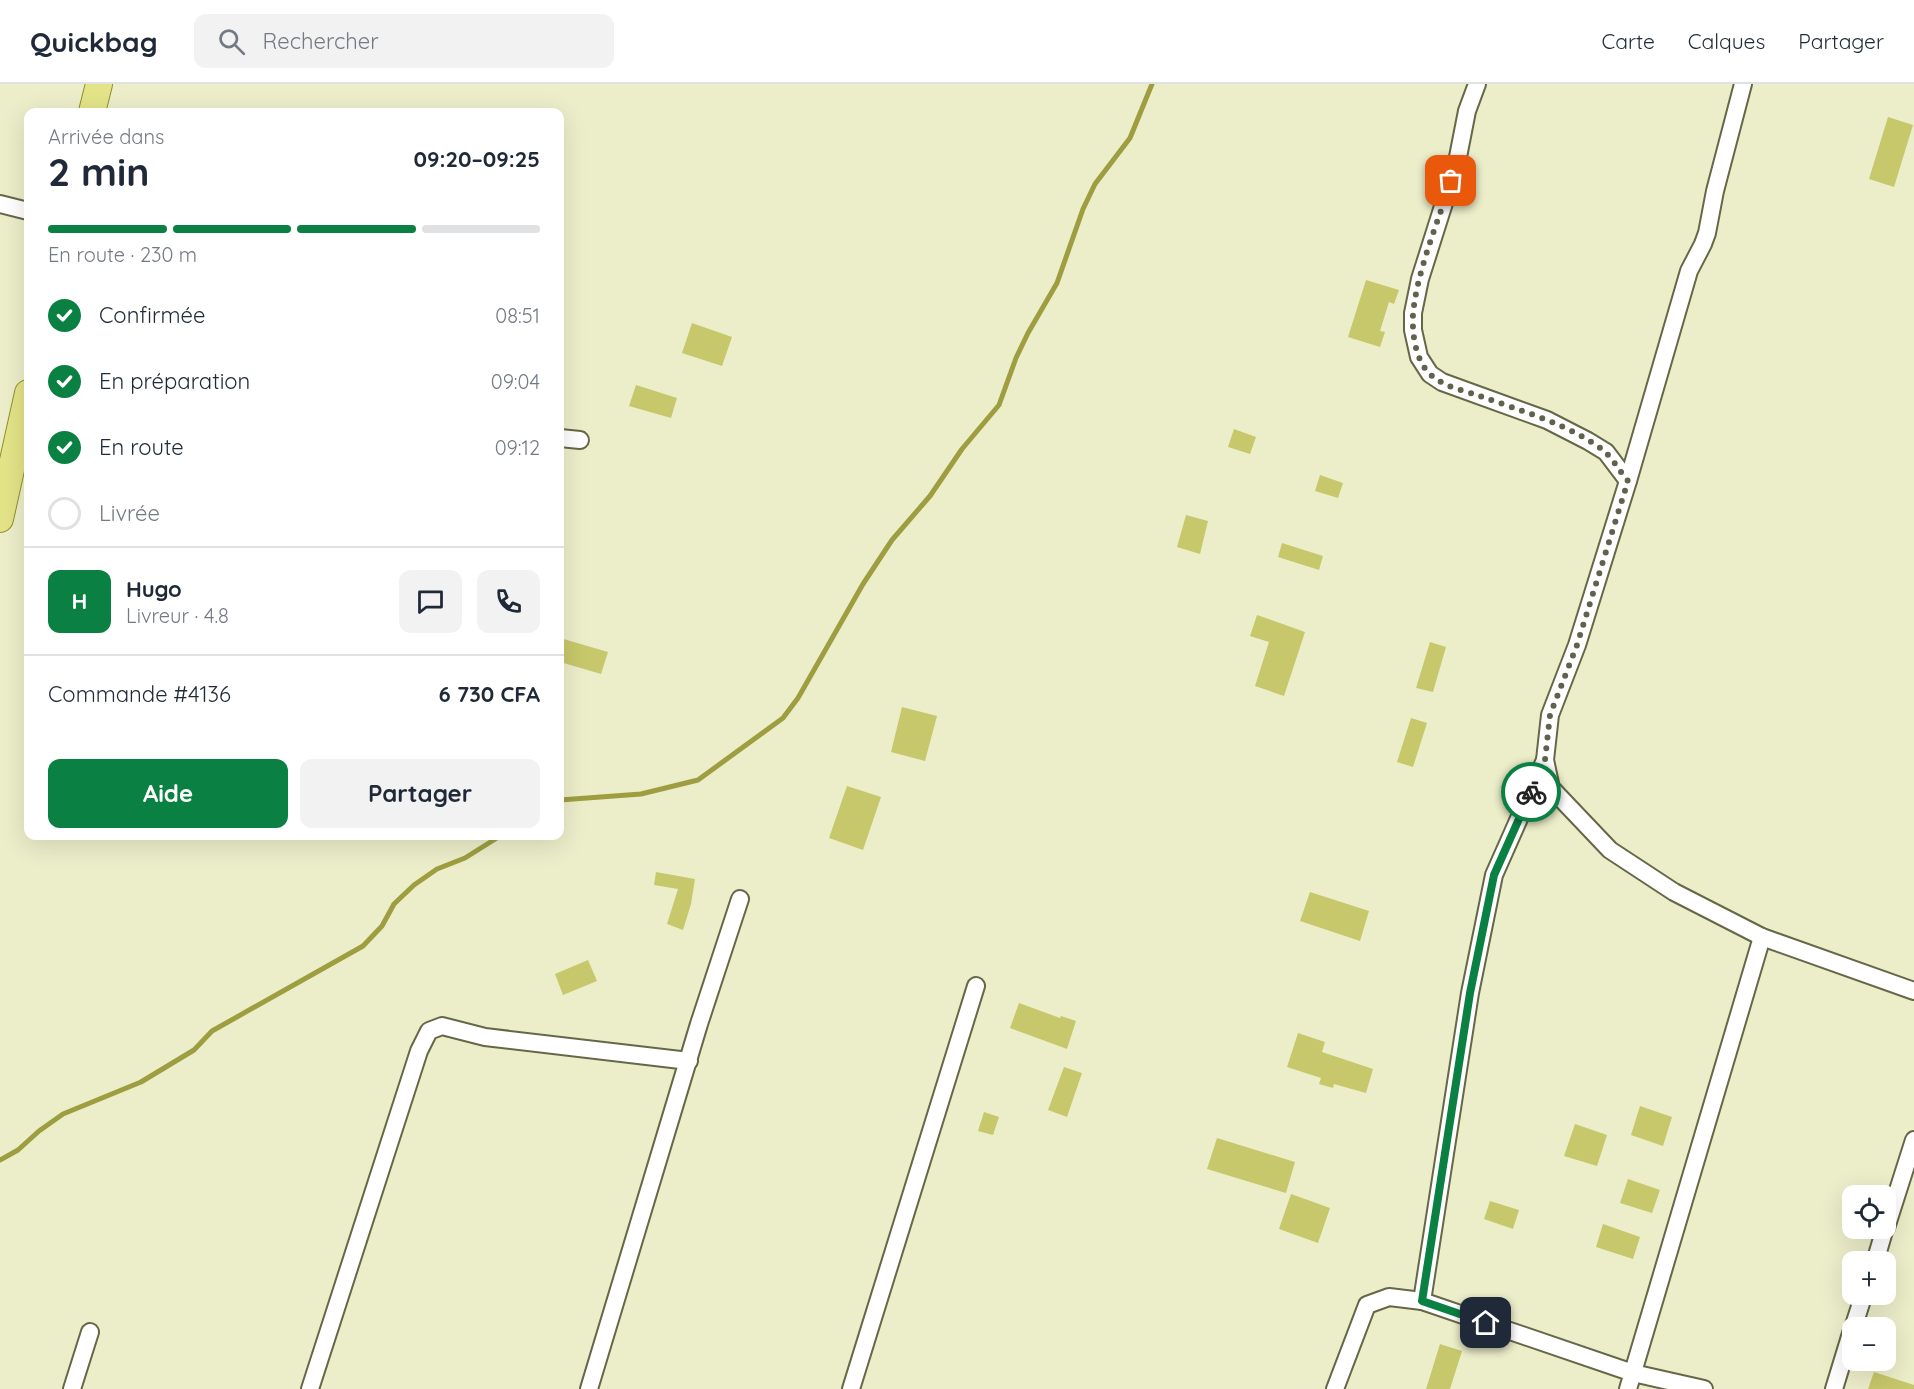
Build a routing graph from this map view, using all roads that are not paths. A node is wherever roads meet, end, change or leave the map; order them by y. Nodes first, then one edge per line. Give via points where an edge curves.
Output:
1 (99, 84) edge
2 (1477, 84) edge
3 (1743, 84) edge
4 (94, 108) edge
5 (0, 204) edge
6 (24, 210) edge
7 (24, 411) edge
8 (564, 438) edge
9 (580, 440) dead end
10 (1628, 481) junction
11 (0, 519) edge
12 (1545, 760) junction
13 (740, 899) dead end
14 (1762, 938) junction
15 (976, 986) dead end
16 (1914, 991) edge
17 (689, 1061) junction
18 (1914, 1140) edge
19 (1896, 1195) edge
20 (1422, 1301) junction
21 (90, 1332) dead end
22 (1842, 1364) edge
23 (1631, 1381) edge
24 (72, 1389) edge
25 (310, 1389) edge
26 (589, 1389) edge
27 (851, 1389) edge
28 (1335, 1389) edge
29 (1704, 1389) edge
30 (1834, 1389) edge

1 - 4 main road
2 - 10 street via 1416,295 1413,330 1419,357 1430,374 1442,382 1547,420 1597,446
3 - 10 street via 1707,233 1689,271
5 - 6 street
7 - 11 main road
8 - 9 street
10 - 12 street via 1577,645 1550,715
12 - 14 street via 1551,788 1610,850 1674,892
12 - 20 street via 1494,875 1470,993
13 - 17 street
14 - 16 street
14 - 23 street
15 - 27 street
17 - 25 street via 485,1037 442,1026 429,1031
17 - 26 street
18 - 19 street
20 - 23 street
20 - 28 street via 1389,1297 1367,1305
21 - 24 street
22 - 30 street
23 - 29 street

